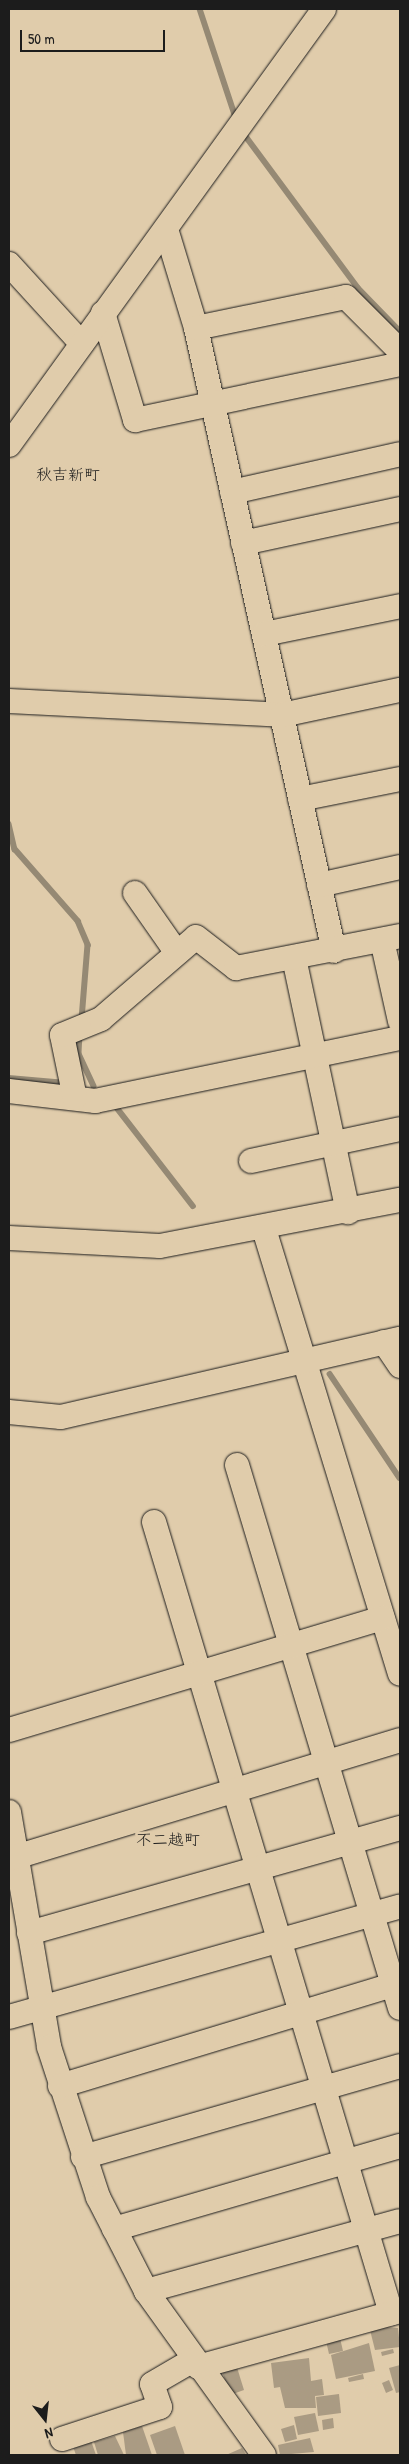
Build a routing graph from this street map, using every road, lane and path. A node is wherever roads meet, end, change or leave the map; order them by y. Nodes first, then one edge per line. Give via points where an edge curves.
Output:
1 (324, 9) edge
2 (166, 229) junction
3 (9, 264) edge
4 (103, 313) junction
5 (196, 328) junction
6 (82, 344) junction
7 (400, 351) edge
8 (400, 364) edge
9 (213, 404) junction
10 (9, 445) edge
11 (400, 454) edge
12 (232, 492) junction
13 (400, 509) edge
14 (243, 543) junction
15 (400, 606) edge
16 (264, 634) junction
17 (400, 690) edge
18 (9, 701) edge
19 (282, 715) junction
20 (400, 779) edge
21 (300, 799) junction
22 (400, 867) edge
23 (319, 885) junction
24 (135, 892) dead end
25 (391, 938) edge
26 (334, 951) junction
27 (177, 953) junction
28 (294, 958) junction
29 (400, 1021) edge
30 (400, 1038) edge
31 (315, 1056) junction
32 (9, 1091) edge
33 (75, 1098) junction
34 (400, 1129) edge
35 (333, 1144) junction
36 (251, 1161) dead end
37 (400, 1200) edge
38 (348, 1212) junction
39 (264, 1229) junction
40 (9, 1238) edge
41 (392, 1340) edge
42 (304, 1362) junction
43 (400, 1366) edge
44 (9, 1412) edge
45 (237, 1465) dead end
46 (154, 1522) dead end
47 (383, 1618) junction
48 (291, 1646) junction
49 (199, 1673) junction
50 (400, 1674) edge
51 (9, 1730) edge
52 (400, 1740) edge
53 (326, 1763) junction
54 (234, 1790) junction
55 (9, 1812) edge
56 (400, 1828) edge
57 (350, 1842) junction
58 (13, 1857) edge
59 (258, 1868) junction
60 (400, 1906) edge
61 (372, 1914) junction
62 (29, 1933) junction
63 (279, 1940) junction
64 (397, 1984) edge
65 (400, 2008) edge
66 (42, 2009) junction
67 (301, 2013) junction
68 (9, 2017) edge
69 (400, 2066) edge
70 (60, 2086) junction
71 (324, 2088) junction
72 (400, 2146) edge
73 (83, 2157) junction
74 (346, 2162) junction
75 (400, 2221) edge
76 (114, 2229) junction
77 (366, 2231) junction
78 (146, 2291) junction
79 (396, 2312) edge
80 (195, 2363) junction
81 (62, 2440) dead end
82 (264, 2455) edge

1 - 2 street
2 - 4 street
2 - 5 street
3 - 6 street
4 - 6 street
4 - 9 street via 135,420
5 - 7 street via 346,297
5 - 9 street
6 - 10 street
8 - 9 street
9 - 12 street
11 - 12 street
12 - 14 street
13 - 14 street
14 - 16 street
15 - 16 street
16 - 19 street
17 - 19 street
18 - 19 street
19 - 21 street
20 - 21 street
21 - 23 street
22 - 23 street
23 - 26 street
24 - 27 street
25 - 26 street
25 - 29 street
26 - 28 street
27 - 28 street via 196,937 236,968
27 - 33 street via 101,1019 62,1035
28 - 31 street
30 - 31 street
31 - 33 street via 95,1101
31 - 35 street
32 - 33 street
34 - 35 street
35 - 36 street
35 - 38 street
37 - 38 street
38 - 39 street
39 - 40 street via 160,1246
39 - 42 street
41 - 42 street
41 - 43 street
42 - 44 street via 61,1417
42 - 47 street
45 - 48 street
46 - 49 street
47 - 48 street
47 - 50 street
48 - 49 street
48 - 53 street
49 - 51 street
49 - 54 street
52 - 53 street
53 - 54 street
53 - 57 street
54 - 58 street
54 - 59 street
55 - 58 street
56 - 57 street
57 - 59 street
57 - 61 street
58 - 62 street
59 - 62 street
59 - 63 street
60 - 61 street
61 - 63 street
61 - 64 street
62 - 66 street
63 - 66 street
63 - 67 street
64 - 65 street
64 - 67 street
66 - 68 street
66 - 70 street
67 - 70 street
67 - 71 street
69 - 71 street
70 - 73 street
71 - 73 street
71 - 74 street
72 - 74 street
73 - 76 street
74 - 76 street
74 - 77 street
75 - 77 street
76 - 78 street
77 - 78 street
77 - 79 street
78 - 80 street
79 - 80 street
80 - 81 street via 152,2384 160,2407
80 - 82 street

